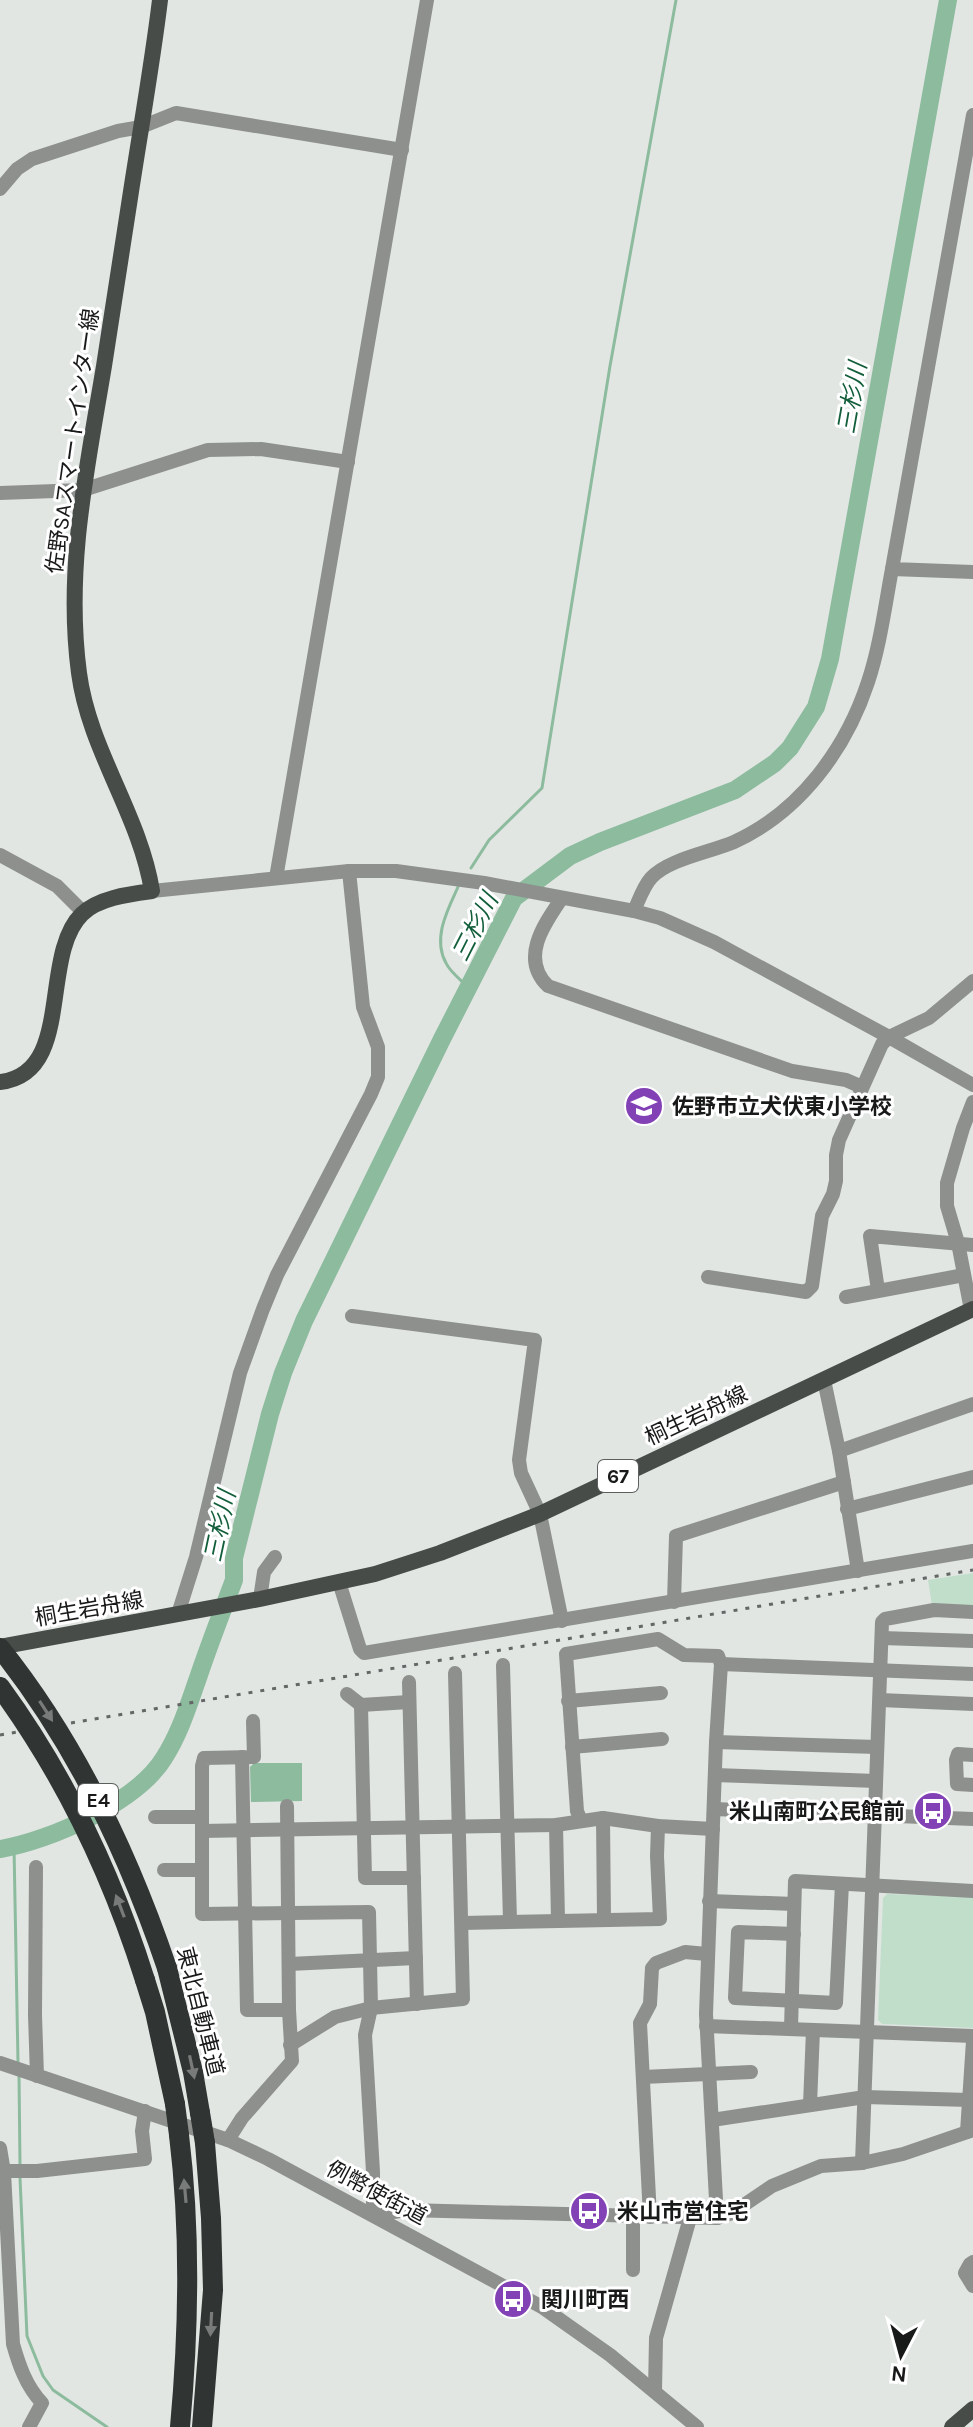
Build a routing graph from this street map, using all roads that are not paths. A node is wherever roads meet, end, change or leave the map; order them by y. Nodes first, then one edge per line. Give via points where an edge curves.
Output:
1 (160, 0) edge
2 (427, 0) edge
3 (973, 115) edge
4 (141, 127) junction
5 (402, 150) junction
6 (0, 189) edge
7 (348, 462) junction
8 (83, 490) junction
9 (0, 493) edge
10 (892, 569) junction
11 (973, 572) edge
12 (0, 855) edge
13 (349, 871) junction
14 (276, 878) junction
15 (152, 891) junction
16 (562, 898) junction
17 (634, 911) junction
18 (83, 912) junction
19 (973, 981) edge
20 (889, 1037) junction
21 (0, 1082) edge
22 (973, 1085) edge
23 (862, 1087) junction
24 (973, 1102) edge
25 (966, 1244) edge
26 (964, 1275) junction
27 (708, 1277) dead end
28 (878, 1290) junction
29 (846, 1297) dead end
30 (972, 1310) edge
31 (352, 1316) dead end
32 (824, 1380) junction
33 (973, 1404) edge
34 (839, 1451) junction
35 (973, 1477) edge
36 (844, 1482) junction
37 (847, 1509) junction
38 (540, 1514) junction
39 (973, 1551) edge
40 (275, 1557) dead end
41 (858, 1571) junction
42 (339, 1582) junction
43 (254, 1600) junction
44 (674, 1602) junction
45 (973, 1612) edge
46 (182, 1613) junction
47 (562, 1621) junction
48 (882, 1638) junction
49 (973, 1641) edge
50 (0, 1647) edge
51 (721, 1664) junction
52 (503, 1665) dead end
53 (881, 1670) junction
54 (455, 1673) dead end
55 (973, 1674) edge
56 (409, 1682) dead end
57 (0, 1687) edge
58 (661, 1693) dead end
59 (347, 1694) dead end
60 (880, 1700) junction
61 (568, 1701) junction
62 (409, 1702) junction
63 (973, 1704) edge
64 (361, 1705) junction
65 (253, 1721) dead end
66 (662, 1739) dead end
67 (716, 1742) junction
68 (572, 1747) junction
69 (877, 1747) junction
70 (973, 1755) edge
71 (242, 1757) junction
72 (715, 1775) junction
73 (876, 1781) junction
74 (973, 1785) edge
75 (287, 1806) dead end
76 (714, 1809) junction
77 (874, 1815) junction
78 (155, 1817) dead end
79 (603, 1818) junction
80 (973, 1819) edge
81 (581, 1821) junction
82 (202, 1824) junction
83 (556, 1825) junction
84 (508, 1826) junction
85 (658, 1826) junction
86 (413, 1827) junction
87 (459, 1827) junction
88 (364, 1828) junction
89 (713, 1829) junction
90 (287, 1830) junction
91 (244, 1831) junction
92 (36, 1867) dead end
93 (164, 1870) dead end
94 (202, 1870) junction
95 (414, 1878) junction
96 (842, 1884) junction
97 (874, 1886) junction
98 (973, 1891) edge
99 (709, 1901) junction
100 (794, 1904) junction
101 (290, 1914) junction
102 (246, 1915) junction
103 (604, 1919) junction
104 (558, 1920) junction
105 (510, 1921) junction
106 (462, 1923) junction
107 (794, 1934) junction
108 (707, 1954) junction
109 (416, 1958) junction
110 (370, 1960) junction
111 (289, 1964) junction
112 (792, 2000) junction
113 (417, 2004) junction
114 (371, 2008) junction
115 (289, 2010) junction
116 (706, 2026) junction
117 (791, 2029) junction
118 (813, 2030) junction
119 (866, 2032) junction
120 (973, 2038) edge
121 (290, 2045) junction
122 (3, 2064) edge
123 (708, 2072) junction
124 (751, 2072) dead end
125 (34, 2075) junction
126 (643, 2077) junction
127 (865, 2097) junction
128 (969, 2100) junction
129 (810, 2105) junction
130 (145, 2111) junction
131 (712, 2120) junction
132 (970, 2131) edge
133 (228, 2140) junction
134 (0, 2148) edge
135 (862, 2163) junction
136 (4, 2172) edge
137 (373, 2215) junction
138 (633, 2216) junction
139 (650, 2217) junction
140 (690, 2218) junction
141 (717, 2218) junction
142 (973, 2262) edge
143 (633, 2270) dead end
144 (4, 2284) edge
145 (973, 2286) edge
146 (655, 2391) junction
147 (973, 2409) edge
148 (29, 2427) edge
149 (180, 2427) edge
150 (202, 2427) edge
151 (697, 2427) edge
152 (952, 2427) edge

1 - 4 main road, 佐野SAスマートインター線
2 - 5 street
3 - 10 street
4 - 5 street via 188,113
4 - 6 street via 32,159
4 - 8 main road, 佐野SAスマートインター線
5 - 7 street
7 - 8 street via 261,449 208,450
7 - 14 street
8 - 9 street
8 - 15 main road, 佐野SAスマートインター線 via 74,571 79,674 94,732 137,838
10 - 11 street
10 - 17 street via 868,681 825,767 770,821 654,875
12 - 18 street via 57,886
13 - 14 street
13 - 16 street via 425,873
13 - 46 street via 363,1007 378,1047 378,1077 263,1309 240,1373
14 - 15 street
15 - 18 main road
16 - 17 street
16 - 23 street via 536,943 536,966 548,986 792,1071
17 - 20 street via 714,942
18 - 21 main road via 66,940 37,1061 21,1076
19 - 20 street via 929,1018
20 - 22 street
20 - 23 street
23 - 27 street via 839,1140 836,1181 822,1216 812,1286 806,1292
24 - 25 street via 947,1183 947,1206
25 - 26 street
25 - 28 street via 870,1236
26 - 28 street
26 - 30 street
28 - 29 street
30 - 32 main road, 桐生岩舟線 / 67
31 - 38 street via 535,1340 519,1460
32 - 34 street
32 - 38 main road, 桐生岩舟線 / 67
33 - 34 street
34 - 36 street
35 - 37 street
36 - 37 street
36 - 44 street via 676,1536
37 - 41 street
38 - 42 main road, 桐生岩舟線 / 67 via 418,1560
38 - 47 street
39 - 41 street
40 - 43 street
41 - 44 street
42 - 43 main road, 桐生岩舟線 / 67
42 - 47 street via 364,1653
43 - 46 main road, 67
44 - 47 street
45 - 48 street via 934,1610 885,1619
46 - 50 main road, 桐生岩舟線 / 67
48 - 49 street
48 - 53 street
50 -> 150 highway, 東北自動車道 / E4, bridge via 44,1708 100,1804 167,1968 190,2056 205,2143 212,2246
51 - 53 street
51 - 61 street via 718,1656 684,1655 658,1639 566,1654
51 - 67 street
52 - 84 street
53 - 55 street
53 - 60 street
54 - 87 street
56 - 62 street
149 -> 57 highway, 東北自動車道 / E4, bridge via 189,2247 175,2104 155,2012 86,1827
58 - 61 street
59 - 64 street
60 - 63 street
60 - 69 street
61 - 68 street
62 - 64 street
62 - 86 street
64 - 88 street
65 - 71 street via 254,1757
66 - 68 street
67 - 69 street
67 - 72 street
68 - 81 street
69 - 73 street
70 - 74 street via 958,1754 956,1780
71 - 82 street via 204,1758
71 - 91 street
72 - 73 street
72 - 76 street
73 - 77 street
75 - 90 street
76 - 77 street
76 - 89 street
77 - 80 street
77 - 97 street
78 - 82 street
79 - 81 street
79 - 85 street
79 - 103 street
81 - 83 street
82 - 91 street
82 - 94 street
83 - 84 street
83 - 104 street
84 - 87 street
84 - 105 street
85 - 89 street
85 - 103 street via 660,1919
86 - 87 street
86 - 88 street
86 - 95 street
87 - 106 street
88 - 90 street
88 - 95 street via 365,1878
89 - 99 street
90 - 91 street
90 - 101 street
91 - 102 street
92 - 125 street
93 - 94 street
94 - 102 street via 202,1914
95 - 109 street
96 - 97 street
96 - 100 street via 795,1881
96 - 112 street via 836,2003
97 - 98 street
97 - 119 street
99 - 100 street
99 - 108 street
100 - 107 street
101 - 102 street
101 - 110 street via 369,1912
101 - 111 street
102 - 115 street via 247,2010
103 - 104 street
104 - 105 street
105 - 106 street
106 - 113 street via 463,1999
107 - 112 street
107 - 112 street via 738,1932 735,1998
108 - 116 street
108 - 126 street via 685,1952 652,1968 650,2004 640,2023
109 - 110 street
109 - 113 street
110 - 111 street
110 - 114 street
111 - 115 street
112 - 117 street
113 - 114 street
114 - 121 street via 335,2017
114 - 137 street via 365,2035
115 - 121 street
116 - 117 street
116 - 123 street
117 - 118 street
118 - 119 street
118 - 129 street
119 - 120 street
119 - 127 street
120 - 128 street
121 - 133 street via 292,2061
122 - 125 street, 例幣使街道
123 - 124 street
123 - 126 street
123 - 131 street
125 - 130 street, 例幣使街道
126 - 139 street
127 - 128 street
127 - 129 street
127 - 135 street
128 - 132 street
129 - 131 street
130 - 133 street, 例幣使街道
130 - 136 street via 145,2159
131 - 141 street
132 - 135 street
133 - 137 street, 例幣使街道
134 - 136 street
135 - 141 street via 821,2166 772,2186
136 - 144 street
137 - 138 street via 407,2210
137 - 146 street, 例幣使街道 via 542,2307
138 - 139 street
138 - 143 street
139 - 140 street
140 - 141 street
140 - 146 street via 656,2338
142 - 145 street via 965,2273
144 - 148 street via 15,2352 42,2403
146 - 151 street, 例幣使街道
147 - 152 main road

